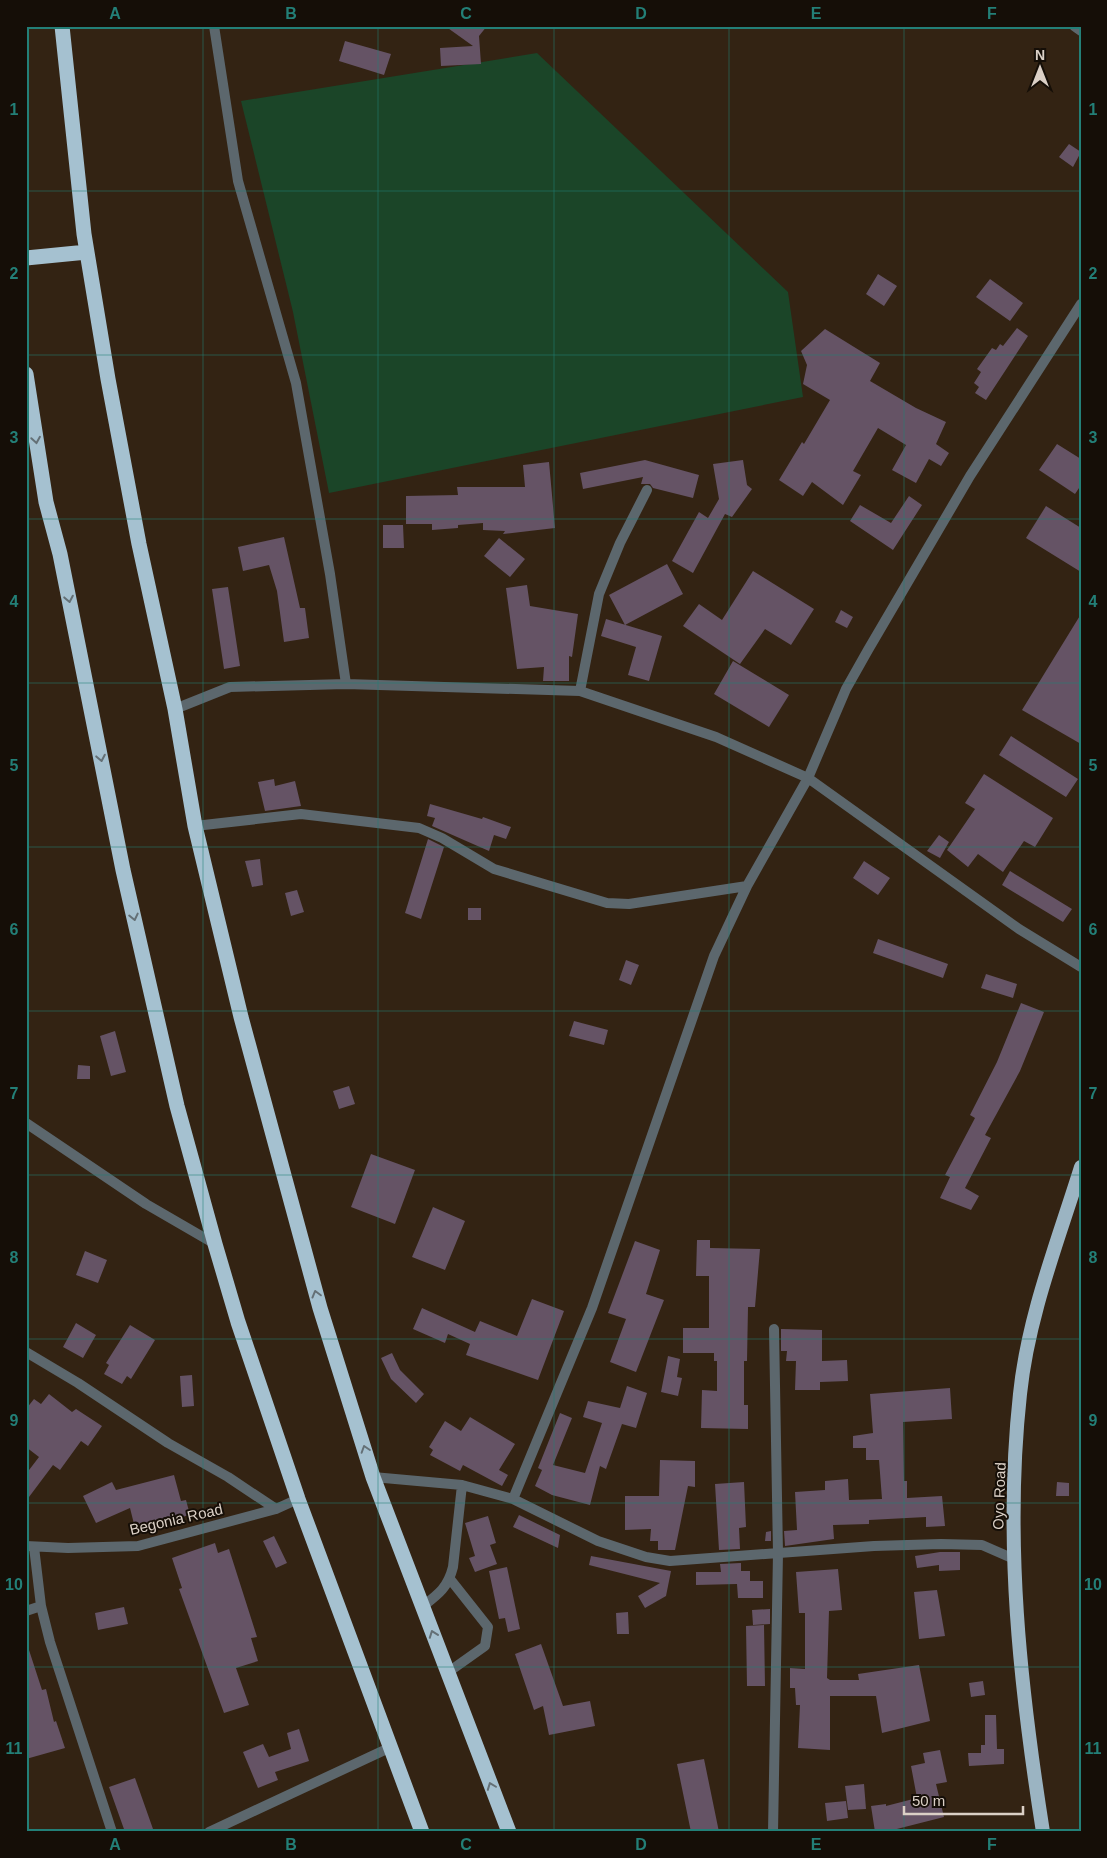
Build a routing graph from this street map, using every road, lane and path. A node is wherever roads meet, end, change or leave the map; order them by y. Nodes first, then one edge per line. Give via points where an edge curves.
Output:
1 (62, 26) edge
2 (214, 26) edge
3 (1074, 26) edge
4 (1081, 31) edge
5 (87, 252) junction
6 (26, 258) edge
7 (1081, 304) edge
8 (26, 374) edge
9 (647, 490) dead end
10 (346, 684) junction
11 (580, 691) junction
12 (175, 709) junction
13 (808, 778) junction
14 (195, 826) junction
15 (747, 886) junction
16 (1081, 967) edge
17 (26, 1123) edge
18 (1081, 1167) edge
19 (215, 1244) junction
20 (774, 1329) dead end
21 (26, 1352) edge
22 (373, 1477) junction
23 (462, 1485) junction
24 (298, 1499) junction
25 (513, 1499) junction
26 (276, 1509) junction
27 (30, 1546) edge
28 (778, 1553) junction
29 (1014, 1559) junction
30 (450, 1578) junction
31 (41, 1606) junction
32 (423, 1606) junction
33 (26, 1611) edge
34 (447, 1673) junction
35 (389, 1748) junction
36 (112, 1832) edge
37 (209, 1832) edge
38 (422, 1832) edge
39 (509, 1832) edge
40 (773, 1832) edge
41 (1043, 1832) edge

1 - 5 highway
2 - 10 street via 238,181 296,383
3 - 4 street
5 - 6 highway
5 - 12 highway via 136,525
7 - 13 street via 970,476 868,650 846,689
8 -> 19 highway via 46,502 60,554 123,870 177,1106
9 - 11 street via 599,594
10 - 11 street
10 - 12 street via 230,687
11 - 13 street via 716,737
12 - 14 highway
13 - 15 street
13 - 16 street via 1019,929
14 - 15 street via 301,814 419,828 494,869 607,903 629,904
22 -> 14 highway via 320,1308 241,1018
15 - 25 street via 714,956 592,1308
17 - 19 street via 146,1204
18 - 29 highway, Oyo Road via 1040,1292 1020,1393
19 - 24 highway
20 - 28 street
21 - 26 street
22 - 23 street
22 - 32 highway
23 - 25 street
23 - 30 street via 454,1567
24 - 26 street, Begonia Road
24 - 35 highway
25 - 28 street via 598,1541 646,1557 670,1561
26 - 27 street, Begonia Road via 138,1546
27 - 31 street
28 - 29 street via 874,1546 982,1544
28 - 40 street
29 - 41 highway, Oyo Road via 1019,1662
30 - 32 street via 445,1589
30 - 34 street via 488,1627 485,1646
31 - 33 street
31 - 36 street
34 -> 32 highway
39 -> 34 highway
35 - 37 street
35 - 38 highway

